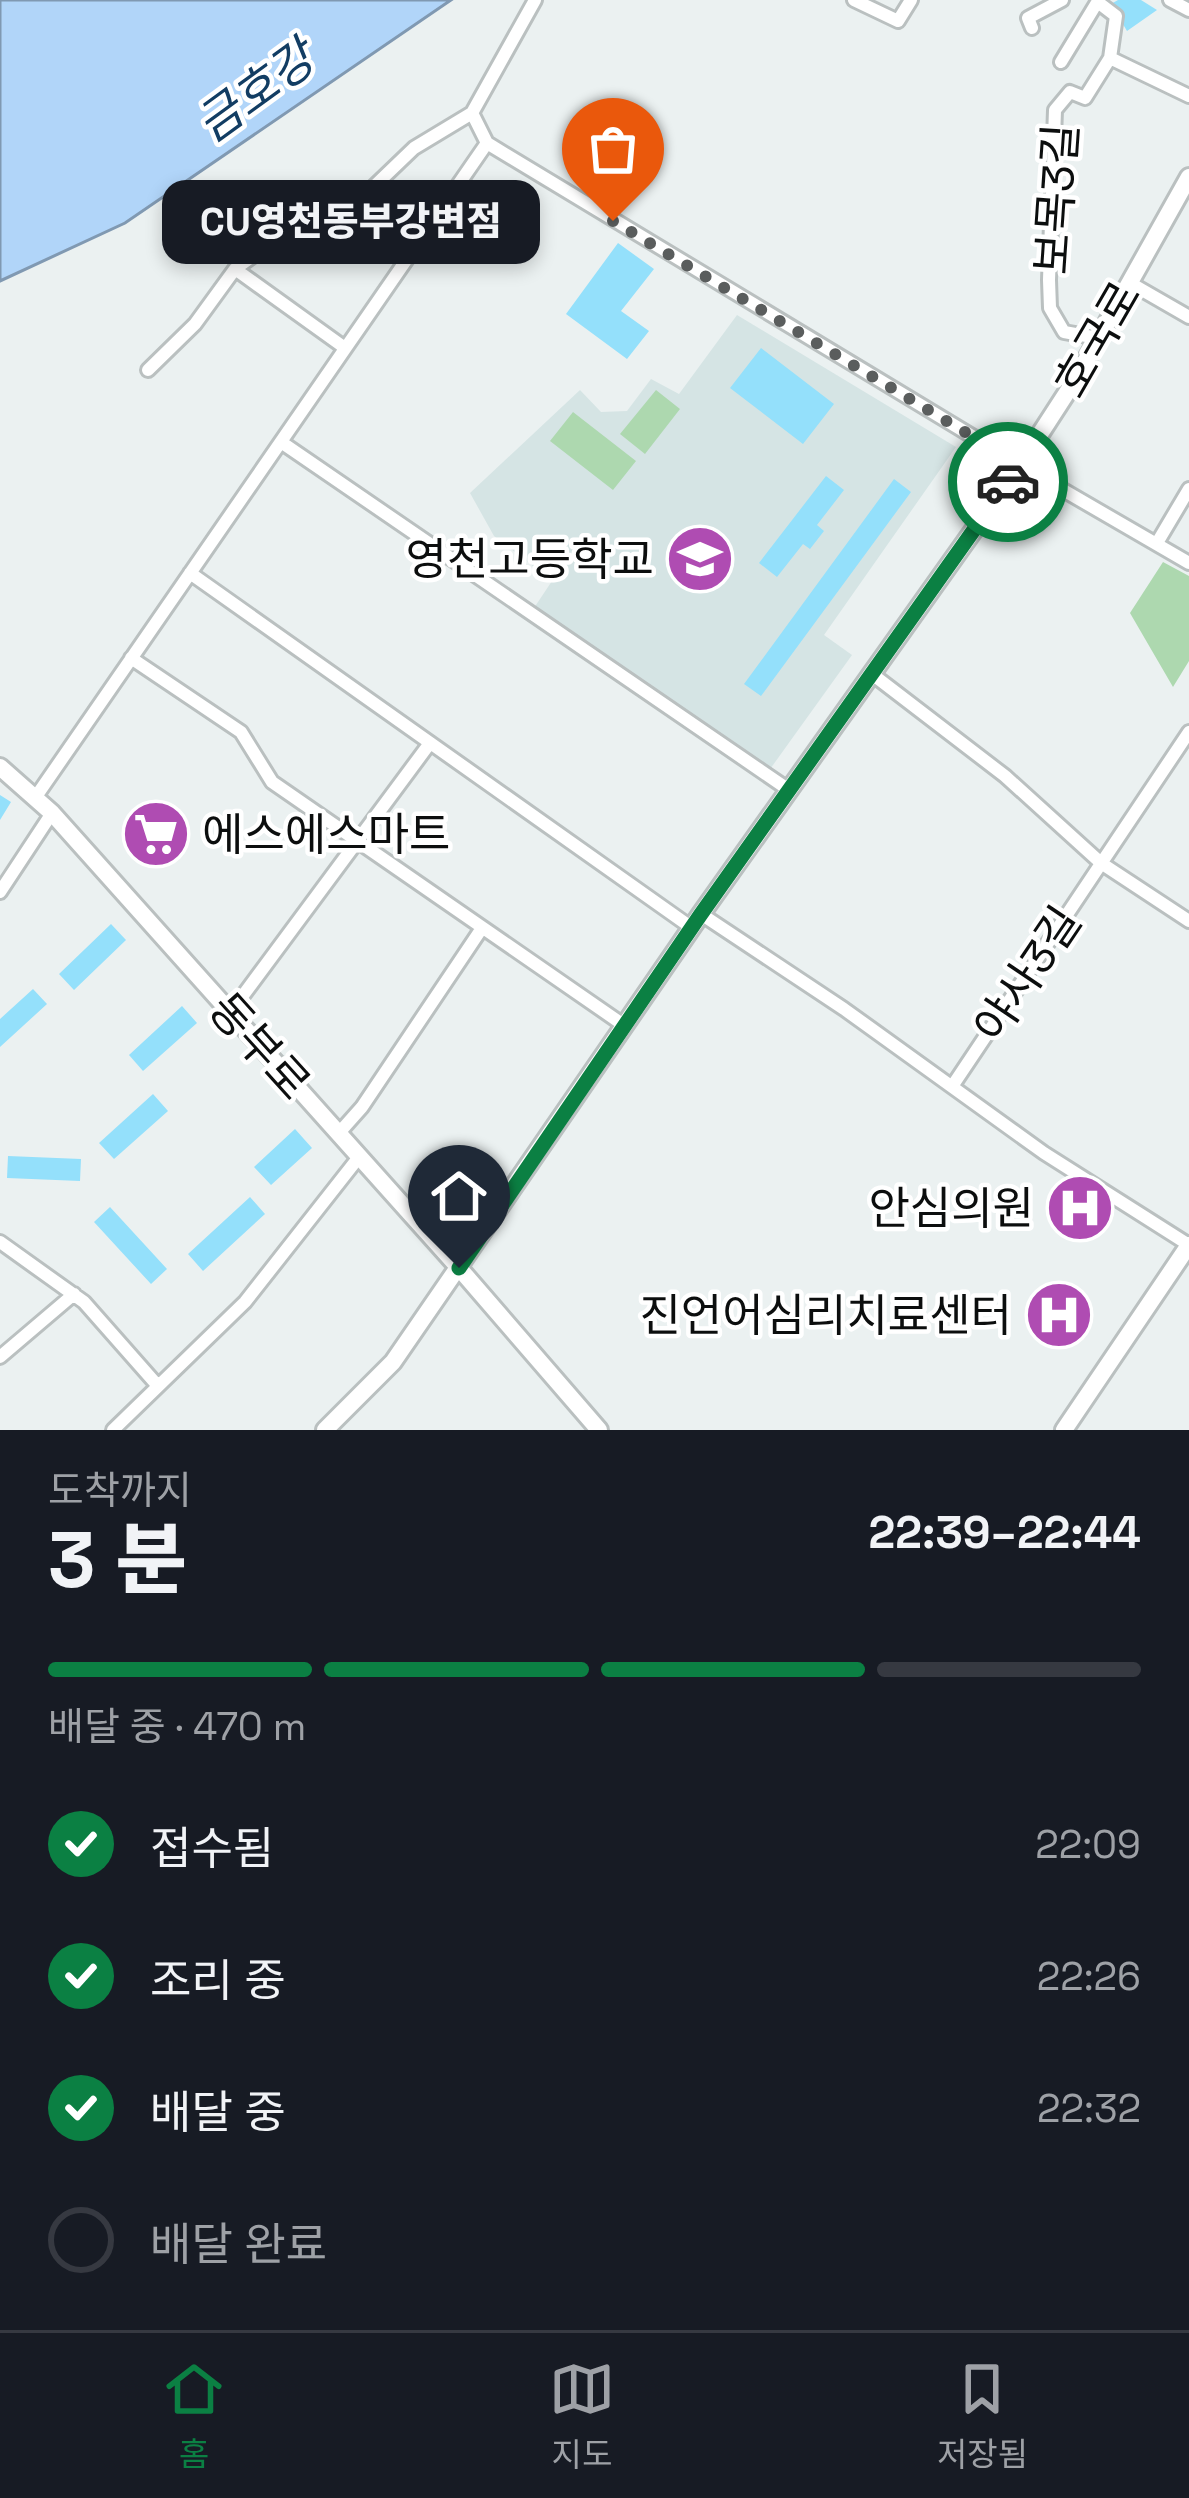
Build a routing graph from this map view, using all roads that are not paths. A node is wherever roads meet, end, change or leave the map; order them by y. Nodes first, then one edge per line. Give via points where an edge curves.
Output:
1 (535, 0) edge
2 (854, 0) edge
3 (911, 0) edge
4 (1062, 0) edge
5 (1170, 0) edge
6 (1098, 2) edge
7 (1189, 10) edge
8 (1032, 28) dead end
9 (1110, 58) junction
10 (1060, 62) dead end
11 (1189, 96) edge
12 (472, 113) junction
13 (487, 143) junction
14 (1189, 178) edge
15 (235, 268) junction
16 (1130, 283) junction
17 (1189, 317) edge
18 (1099, 338) junction
19 (346, 348) junction
20 (148, 370) dead end
21 (281, 442) junction
22 (1020, 465) junction
23 (1189, 489) edge
24 (1157, 543) junction
25 (1189, 563) edge
26 (190, 573) junction
27 (131, 658) junction
28 (872, 674) junction
29 (1189, 731) edge
30 (430, 743) junction
31 (0, 767) edge
32 (789, 790) junction
33 (35, 798) junction
34 (52, 813) junction
35 (356, 842) junction
36 (1101, 863) junction
37 (0, 892) edge
38 (1189, 920) edge
39 (696, 921) junction
40 (482, 928) junction
41 (230, 1013) junction
42 (625, 1026) junction
43 (953, 1084) junction
44 (338, 1134) junction
45 (359, 1157) junction
46 (0, 1242) edge
47 (1189, 1245) edge
48 (459, 1268) junction
49 (74, 1294) junction
50 (0, 1357) edge
51 (158, 1386) junction
52 (113, 1430) edge
53 (325, 1430) edge
54 (599, 1430) edge
55 (1064, 1430) edge

1 - 12 street
2 - 3 street via 898,21
4 - 8 street via 1028,18
5 - 7 street
6 - 9 street via 1116,16
6 - 10 street
9 - 11 street
9 - 18 street, 보목3길 via 1085,98 1070,92 1055,110 1050,308 1064,332
12 - 13 street
12 - 15 street via 414,148 364,196 312,213
13 - 19 street
13 - 22 street
14 - 16 main road, 호국로
15 - 19 street
15 - 20 street
16 - 17 street
16 - 18 main road, 호국로
18 - 22 main road, 호국로
19 - 21 street
21 - 26 street
21 - 32 street
22 - 24 street
22 - 28 main road, 호국로
23 - 24 street
24 - 25 street
26 - 27 street
26 - 30 street
27 - 33 street
27 - 35 street via 241,732 272,782
28 - 32 main road, 호국로
28 - 36 street
29 - 36 street, 야사3길
30 - 35 street
30 - 39 street
31 - 33 main road, 동부로
32 - 39 main road, 호국로
33 - 34 main road, 동부로
34 - 37 street
34 - 41 main road, 동부로
35 - 40 street
35 - 41 street
36 - 38 street
36 - 43 street, 야사3길
39 - 42 main road, 호국로
39 - 43 street via 755,947
40 - 42 street
40 - 44 street
41 - 44 main road, 동부로
42 - 48 main road, 호국로
43 - 47 street via 1044,1154
44 - 45 main road, 동부로
45 - 48 main road, 동부로
45 - 51 street via 244,1302
46 - 49 street
47 - 55 main road
48 - 53 main road, 호국로 via 393,1362
48 - 54 main road, 동부로
49 - 50 street
49 - 51 street
51 - 52 street

